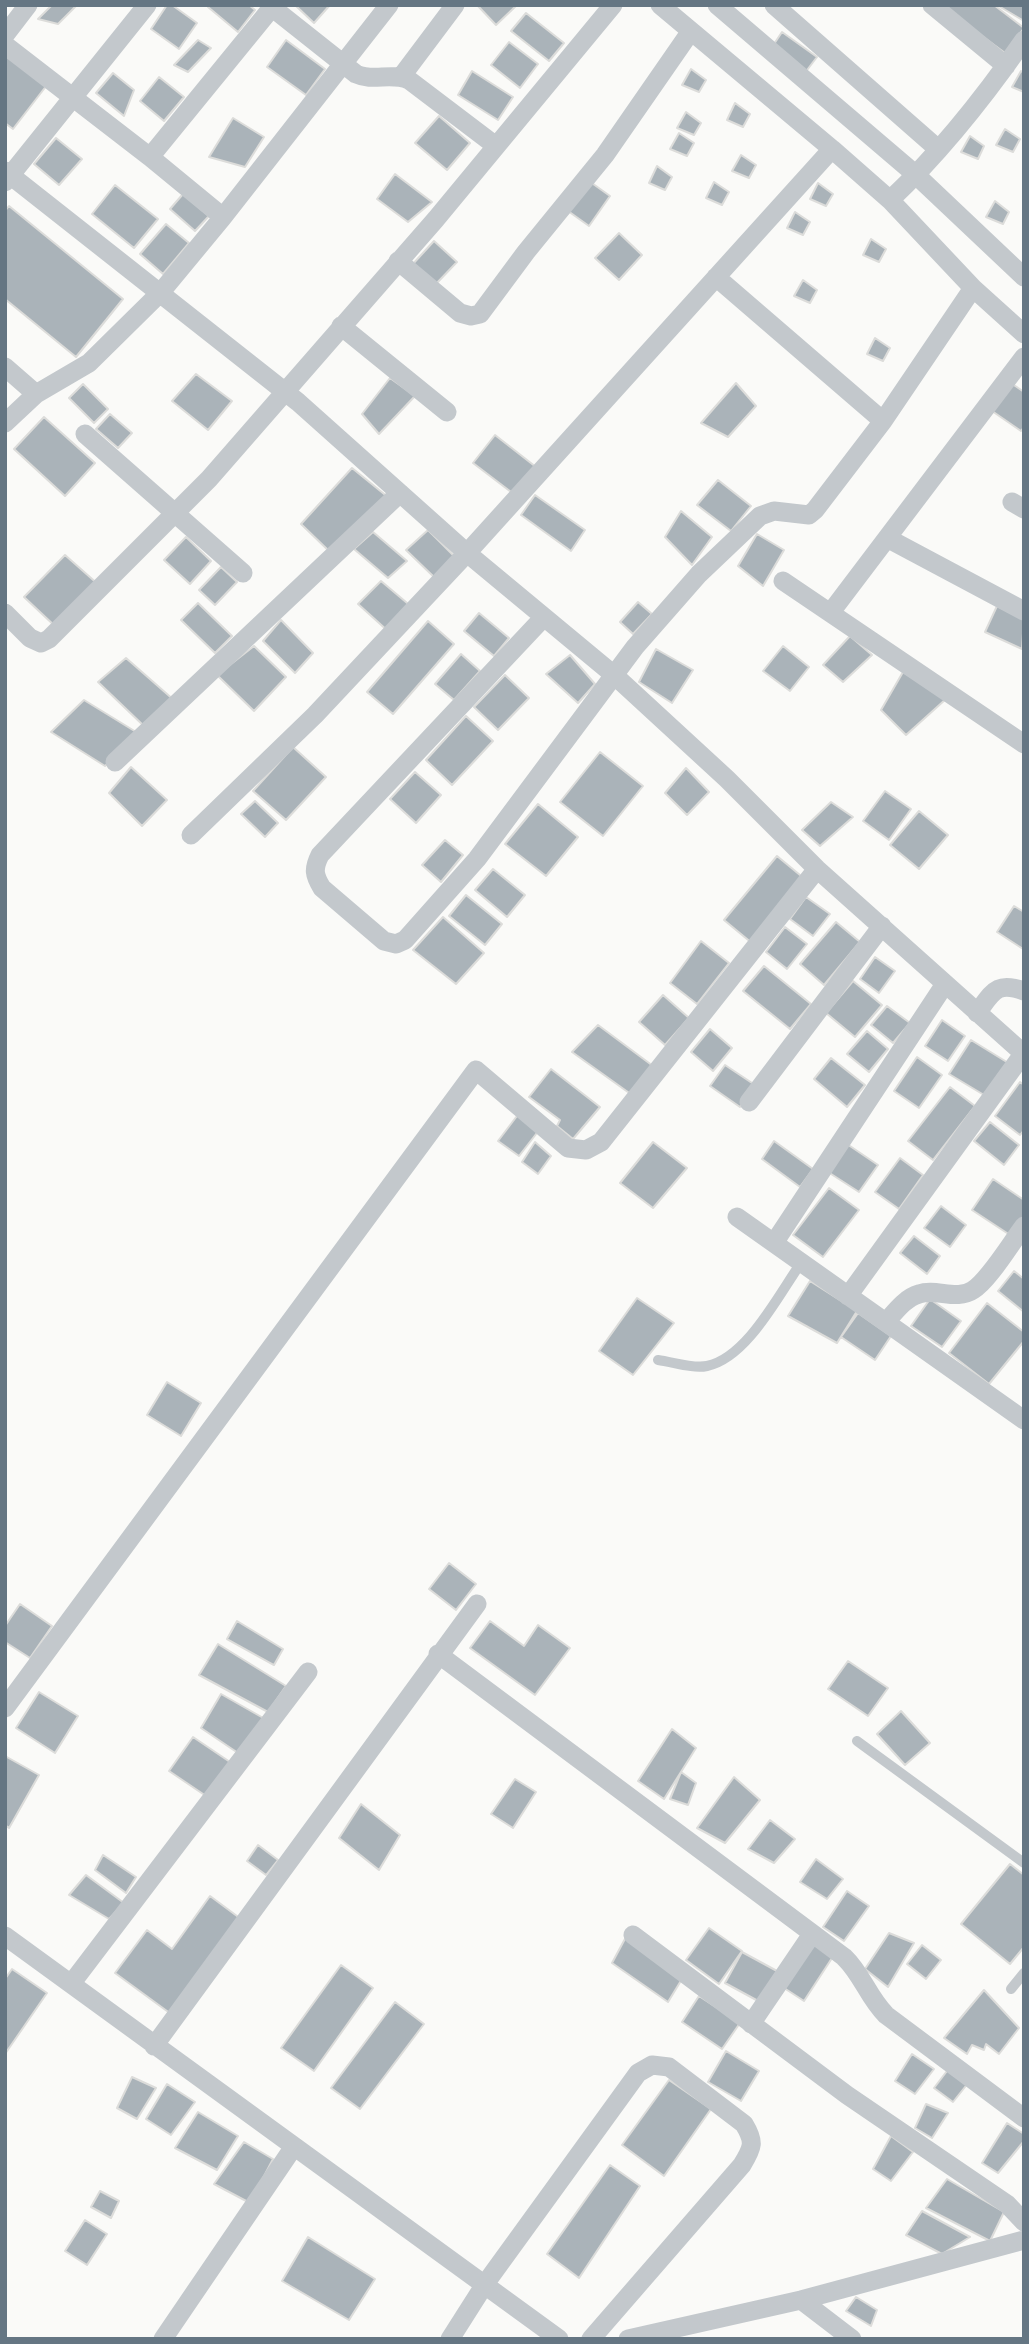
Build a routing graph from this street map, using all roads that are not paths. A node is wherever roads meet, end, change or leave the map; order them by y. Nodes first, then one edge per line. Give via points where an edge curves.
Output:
1 (28, 5) edge
2 (147, 5) edge
3 (389, 5) edge
4 (455, 5) edge
5 (613, 5) edge
6 (660, 5) edge
7 (717, 5) edge
8 (932, 5) edge
9 (272, 6) edge
10 (783, 8) edge
11 (691, 31) junction
12 (5, 35) edge
13 (1024, 40) edge
14 (5, 45) edge
15 (342, 64) junction
16 (1006, 66) junction
17 (401, 77) junction
18 (73, 96) junction
19 (496, 146) junction
20 (832, 149) junction
21 (938, 149) junction
22 (150, 157) junction
23 (7, 176) edge
24 (913, 176) junction
25 (893, 197) junction
26 (223, 217) junction
27 (398, 261) junction
28 (716, 277) junction
29 (1024, 277) edge
30 (973, 288) junction
31 (161, 292) junction
32 (341, 326) junction
33 (1024, 334) edge
34 (1024, 357) edge
35 (5, 367) edge
36 (285, 392) junction
37 (36, 394) junction
38 (447, 412) dead end
39 (883, 421) junction
40 (5, 423) edge
41 (85, 434) dead end
42 (400, 493) junction
43 (175, 513) junction
44 (887, 538) junction
45 (467, 553) junction
46 (243, 573) dead end
47 (783, 580) dead end
48 (1024, 611) edge
49 (831, 612) junction
50 (5, 613) edge
51 (544, 617) junction
52 (614, 675) junction
53 (1024, 744) edge
54 (115, 762) dead end
55 (191, 835) dead end
56 (817, 869) junction
57 (882, 926) junction
58 (945, 984) junction
59 (1024, 991) edge
60 (977, 1013) junction
61 (1023, 1054) edge
62 (749, 1102) dead end
63 (737, 1217) dead end
64 (1024, 1226) edge
65 (774, 1243) junction
66 (801, 1263) junction
67 (848, 1296) junction
68 (886, 1322) junction
69 (658, 1360) dead end
70 (1024, 1420) edge
71 (477, 1604) dead end
72 (438, 1654) junction
73 (308, 1672) dead end
74 (5, 1708) edge
75 (857, 1741) dead end
76 (1024, 1863) edge
77 (812, 1934) junction
78 (633, 1935) dead end
79 (5, 1936) edge
80 (1024, 1973) edge
81 (71, 1984) junction
82 (1012, 1989) dead end
83 (751, 2024) junction
84 (154, 2046) junction
85 (1024, 2118) edge
86 (293, 2148) junction
87 (1024, 2222) edge
88 (1024, 2240) edge
89 (485, 2284) junction
90 (801, 2300) junction
91 (163, 2339) edge
92 (450, 2339) edge
93 (558, 2339) edge
94 (591, 2339) edge
95 (628, 2339) edge
96 (852, 2339) edge

1 - 12 street
2 - 18 street
3 - 15 street
4 - 17 street
5 - 19 street
6 - 11 street
7 - 24 street
8 - 16 street
9 - 15 street
9 - 22 street
10 - 21 street
11 - 20 street
11 - 27 street via 605,155 480,314 460,313
13 - 16 street
14 - 18 street
15 - 17 street via 364,77
15 - 26 street
16 - 21 street
17 - 19 street
18 - 22 street
18 - 23 street
19 - 27 street
20 - 25 street
20 - 28 street
21 - 24 street
22 - 26 street
23 - 31 street
24 - 25 street
24 - 29 street
25 - 30 street
26 - 31 street
27 - 32 street
28 - 39 street
28 - 45 street
30 - 33 street
30 - 39 street
31 - 36 street
31 - 37 street via 80,370
32 - 36 street
32 - 38 street
34 - 44 street
35 - 37 street
36 - 42 street
36 - 43 street
37 - 40 street
39 - 52 street via 815,510 809,515 774,511 760,516 699,574
41 - 43 street
42 - 45 street
42 - 54 street
43 - 46 street
43 - 50 street via 49,639 41,643 30,638
44 - 48 street
44 - 49 street
45 - 51 street
45 - 55 street via 315,715
47 - 49 street
49 - 53 street
51 - 52 street
51 - 52 street via 314,866 322,888 384,941 396,944 405,940 464,874
52 - 56 street
56 - 57 street
56 - 74 street via 601,1142 586,1150 568,1147 477,1070
57 - 58 street
57 - 62 street
58 - 60 street
58 - 65 street
59 - 60 street via 999,987
60 - 61 street
61 - 67 street
63 - 65 street
64 - 68 street via 971,1292 917,1294
65 - 66 street
66 - 67 street
66 - 69 lane via 740,1348 705,1367
67 - 68 street
68 - 70 street
71 - 72 street
72 - 77 street
72 - 84 street
73 - 81 street
75 - 76 lane
77 - 83 street
77 - 85 street via 854,1966 886,2015
78 - 83 street
79 - 81 street
80 - 82 lane
81 - 84 street
83 - 87 street via 1007,2204
84 - 86 street
86 - 89 street
86 - 91 street
88 - 90 street
89 - 92 street
89 - 93 street
89 - 94 street via 638,2073 652,2065 669,2067 744,2124 752,2136 751,2150
90 - 95 street
90 - 96 street

